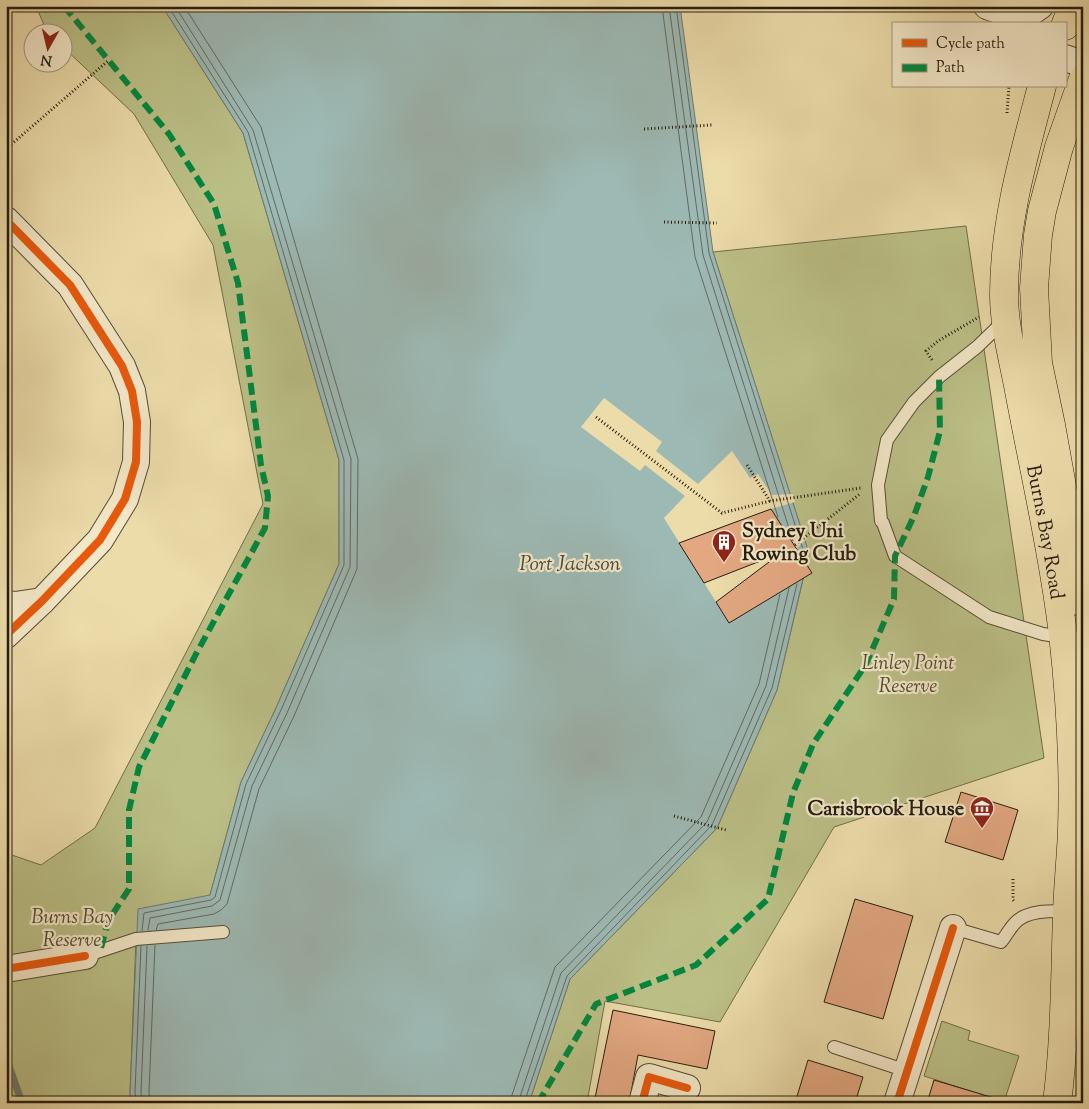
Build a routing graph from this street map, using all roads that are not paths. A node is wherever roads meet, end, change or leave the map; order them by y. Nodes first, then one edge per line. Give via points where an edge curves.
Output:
1 (986, 6) edge
2 (1040, 6) edge
3 (1073, 6) edge
4 (999, 22) edge
5 (1066, 24) edge
6 (1066, 58) edge
7 (1083, 64) edge
8 (1083, 79) edge
9 (1041, 88) edge
10 (6, 220) edge
11 (1006, 318) junction
12 (42, 601) junction
13 (1083, 603) edge
14 (6, 604) edge
15 (6, 635) edge
16 (1063, 637) junction
17 (1067, 911) junction
18 (954, 928) joint
19 (223, 932) dead end
20 (85, 956) joint
21 (6, 969) edge
22 (834, 1047) dead end
23 (907, 1071) junction
24 (687, 1088) dead end
25 (642, 1103) edge
26 (897, 1103) edge
27 (1057, 1103) edge

1 - 2 street via 1022,15
1 - 4 street
3 - 5 main road
6 - 7 street
8 - 13 main road, Burns Bay Road via 1059,147 1042,211 1034,288 1038,363
9 - 11 main road, Burns Bay Road via 1014,198 1005,265
10 - 12 street via 70,285 122,366 132,391 136,422 136,462 125,499 100,540
11 - 16 main road, Burns Bay Road via 1053,564
11 - 16 lane via 977,347 938,377 914,402 887,440 878,485 881,520 895,556 989,617
12 - 14 street
12 - 15 street
16 - 17 main road, Burns Bay Road via 1071,743 1072,827
17 - 18 lane via 1028,915 1016,921 1001,942
17 - 27 main road, Burns Bay Road via 1065,998
18 - 23 street
19 - 20 lane via 136,939
20 - 21 street
22 - 23 lane
23 - 26 street
24 - 25 street via 649,1077

